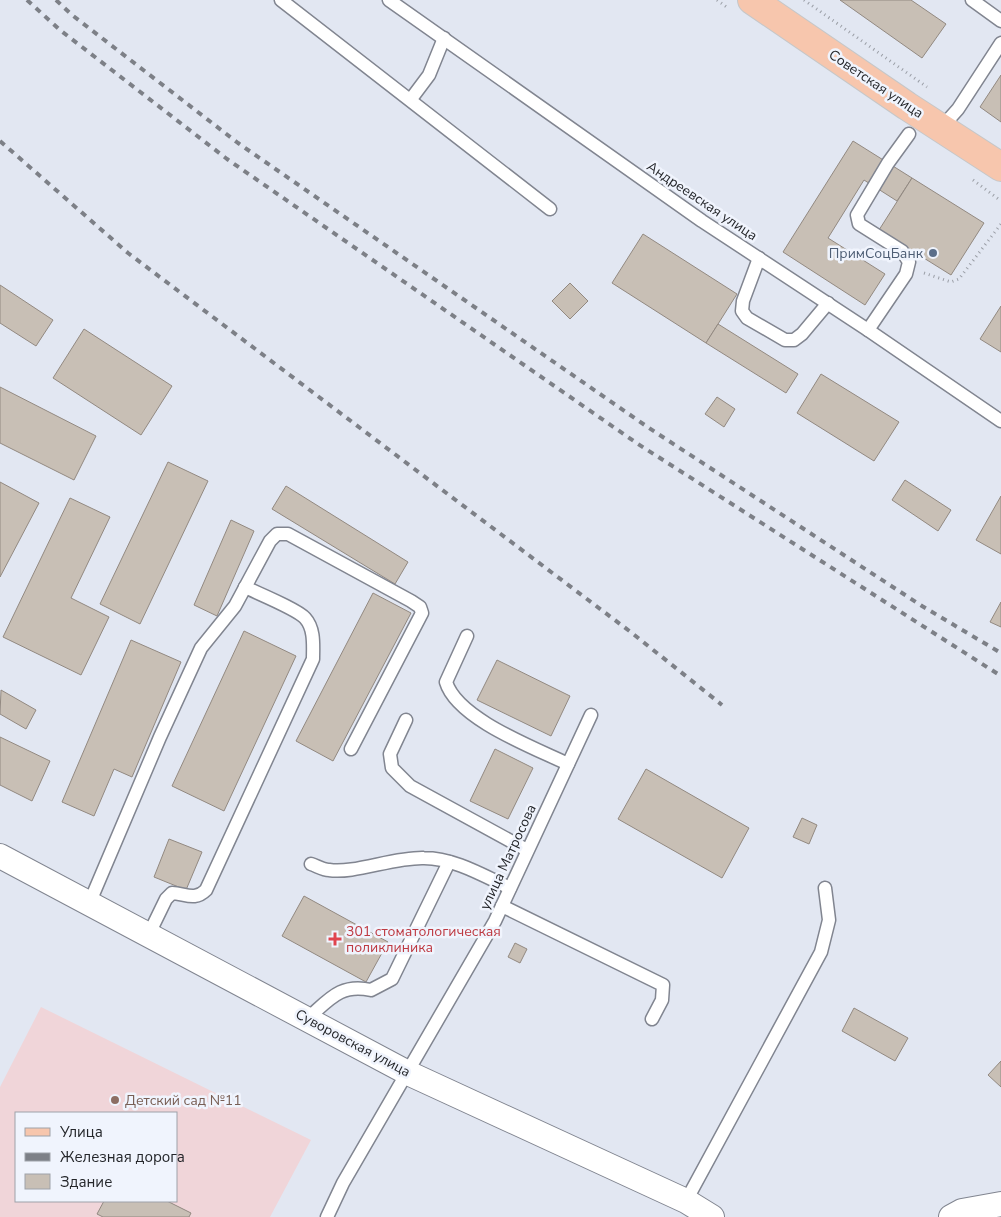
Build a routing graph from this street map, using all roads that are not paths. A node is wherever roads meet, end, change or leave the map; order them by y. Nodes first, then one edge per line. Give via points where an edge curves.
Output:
1 (281, 0) edge
2 (389, 0) edge
3 (752, 0) edge
4 (972, 0) edge
5 (1001, 21) edge
6 (444, 38) junction
7 (1001, 43) edge
8 (411, 99) junction
9 (950, 119) junction
10 (909, 134) dead end
11 (1001, 167) edge
12 (550, 209) dead end
13 (759, 258) junction
14 (828, 303) junction
15 (868, 330) junction
16 (1001, 421) edge
17 (245, 587) junction
18 (466, 636) dead end
19 (591, 715) dead end
20 (406, 720) dead end
21 (352, 749) dead end
22 (568, 764) junction
23 (527, 850) junction
24 (0, 856) edge
25 (449, 862) junction
26 (311, 864) dead end
27 (510, 888) junction
28 (825, 888) dead end
29 (89, 904) junction
30 (502, 906) junction
31 (148, 936) junction
32 (307, 1019) junction
33 (652, 1019) dead end
34 (408, 1073) junction
35 (686, 1201) junction
36 (1001, 1204) edge
37 (327, 1217) edge
38 (712, 1217) edge
39 (951, 1217) edge

1 - 8 lane
2 - 6 lane, Андреевская улица
3 - 9 main road, Советская улица
4 - 5 lane
6 - 8 lane via 429,75
6 - 13 lane, Андреевская улица
7 - 9 lane
8 - 12 lane
9 - 11 main road, Советская улица
10 - 15 lane via 857,216 859,224 907,256 909,262 906,274
13 - 14 lane, Андреевская улица
13 - 14 lane via 743,302 742,311 746,318 785,340 794,340
14 - 15 lane, Андреевская улица
15 - 16 lane, Андреевская улица
17 - 21 lane via 270,541 277,534 288,534 420,607 422,613
17 - 29 lane via 235,606 201,648
17 - 31 lane via 304,617 314,642 313,660 206,890 194,898 172,894 166,899
18 - 22 lane via 446,682 452,695 487,725
19 - 22 lane, улица Матросова
20 - 23 lane via 390,754 392,768 410,786
22 - 23 lane, улица Матросова
23 - 27 lane, улица Матросова
24 - 29 street, Суворовская улица
25 - 26 lane via 426,858 396,859 329,870
25 - 27 lane
25 - 32 lane via 392,979 371,990 359,987 343,989
27 - 30 lane, улица Матросова
28 - 35 lane via 828,920 821,952
29 - 31 street, Суворовская улица
30 - 33 lane via 663,985 662,1000
30 - 34 lane, улица Матросова
31 - 32 street, Суворовская улица
32 - 34 street, Суворовская улица
34 - 35 street, Суворовская улица
34 - 37 lane, улица Матросова via 343,1183
35 - 38 street, Суворовская улица
36 - 39 street via 962,1211

